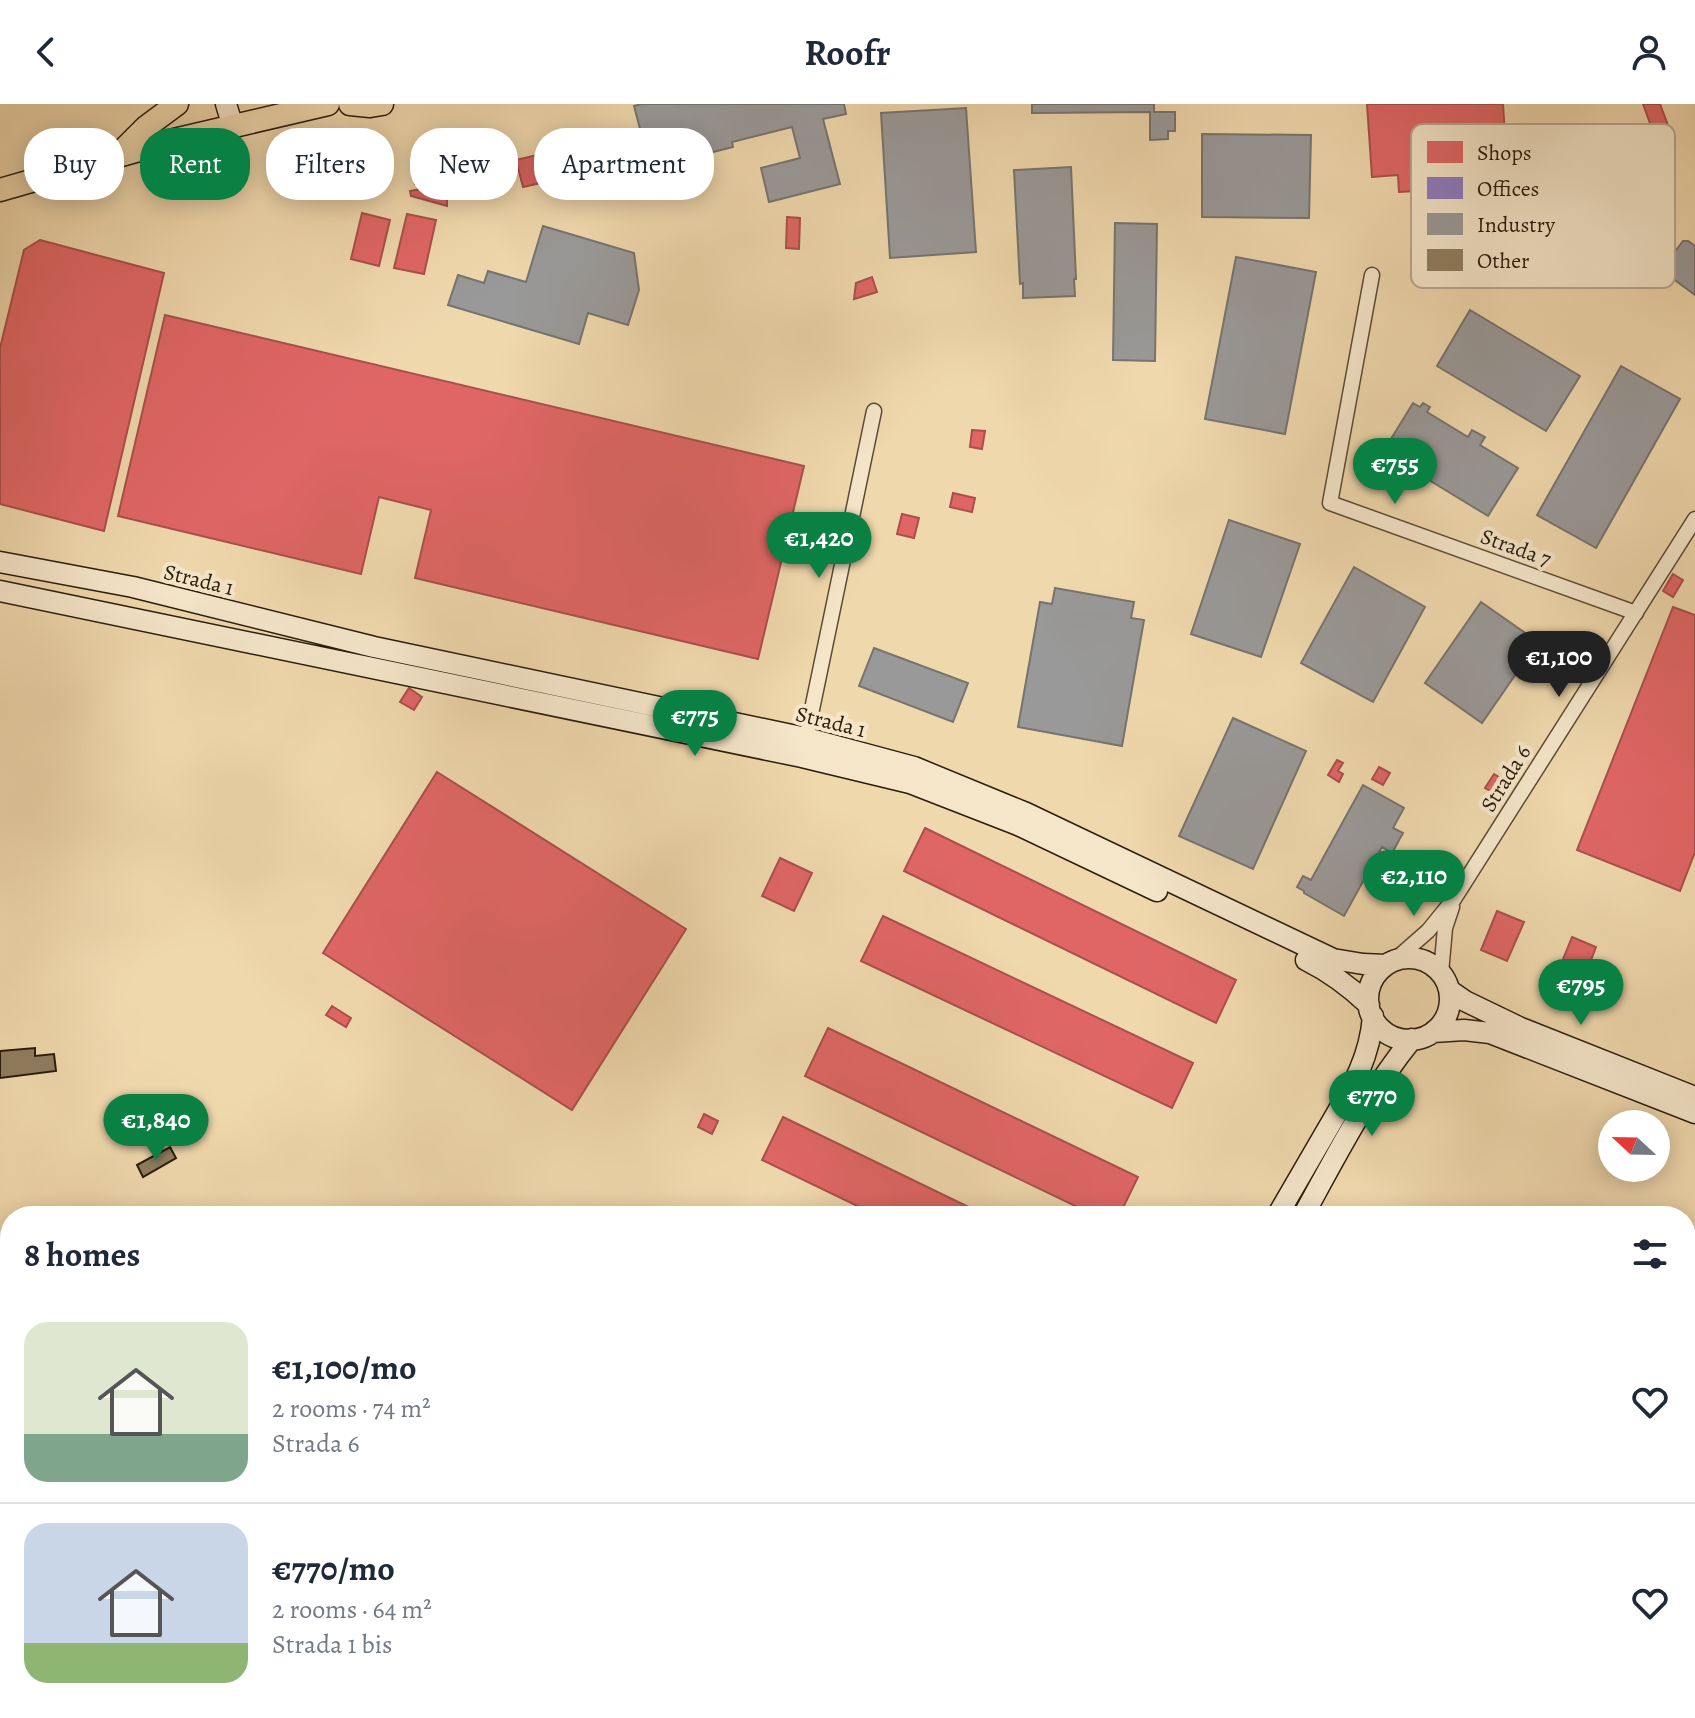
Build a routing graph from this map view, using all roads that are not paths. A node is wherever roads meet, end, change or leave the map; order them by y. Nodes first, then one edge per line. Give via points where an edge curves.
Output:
1 (177, 104) edge
2 (226, 104) edge
3 (328, 104) edge
4 (350, 104) edge
5 (382, 104) edge
6 (233, 127) junction
7 (124, 149) edge
8 (124, 154) edge
9 (24, 183) edge
10 (0, 190) edge
11 (1372, 275) dead end
12 (874, 411) dead end
13 (1695, 519) edge
14 (0, 562) edge
15 (0, 591) edge
16 (1636, 613) junction
17 (804, 748) junction
18 (1454, 899) junction
19 (1390, 963) junction
20 (1445, 981) junction
21 (1371, 1010) junction
22 (1433, 1032) junction
23 (1412, 1039) junction
24 (1695, 1097) edge
25 (1695, 1113) edge
26 (1283, 1206) edge
27 (1309, 1206) edge

1 - 7 main road
2 - 6 street
3 - 6 main road
4 - 5 main road
6 - 8 main road
9 - 10 main road
11 - 16 street, Strada 7 via 1330,503
12 - 17 street
13 - 16 street, Strada 6
14 - 17 street, Strada 1 via 133,587
15 - 17 street, Strada 1
16 - 18 street, Strada 6
17 - 19 street, Strada 1 via 914,767 1026,813 1333,959
17 - 21 street, Strada 1 via 1018,825 1323,968
18 - 19 street, Strada 6 via 1428,931
18 - 20 street, Strada 6 via 1445,928
19 - 20 street via 1420,959
19 - 21 street via 1370,987
20 - 22 street via 1450,1002
20 - 24 street via 1465,1001 1521,1028
21 - 23 street via 1386,1032
21 - 26 street via 1371,1035 1360,1069
22 - 23 street
22 - 25 street via 1490,1033
23 - 27 street via 1369,1098

